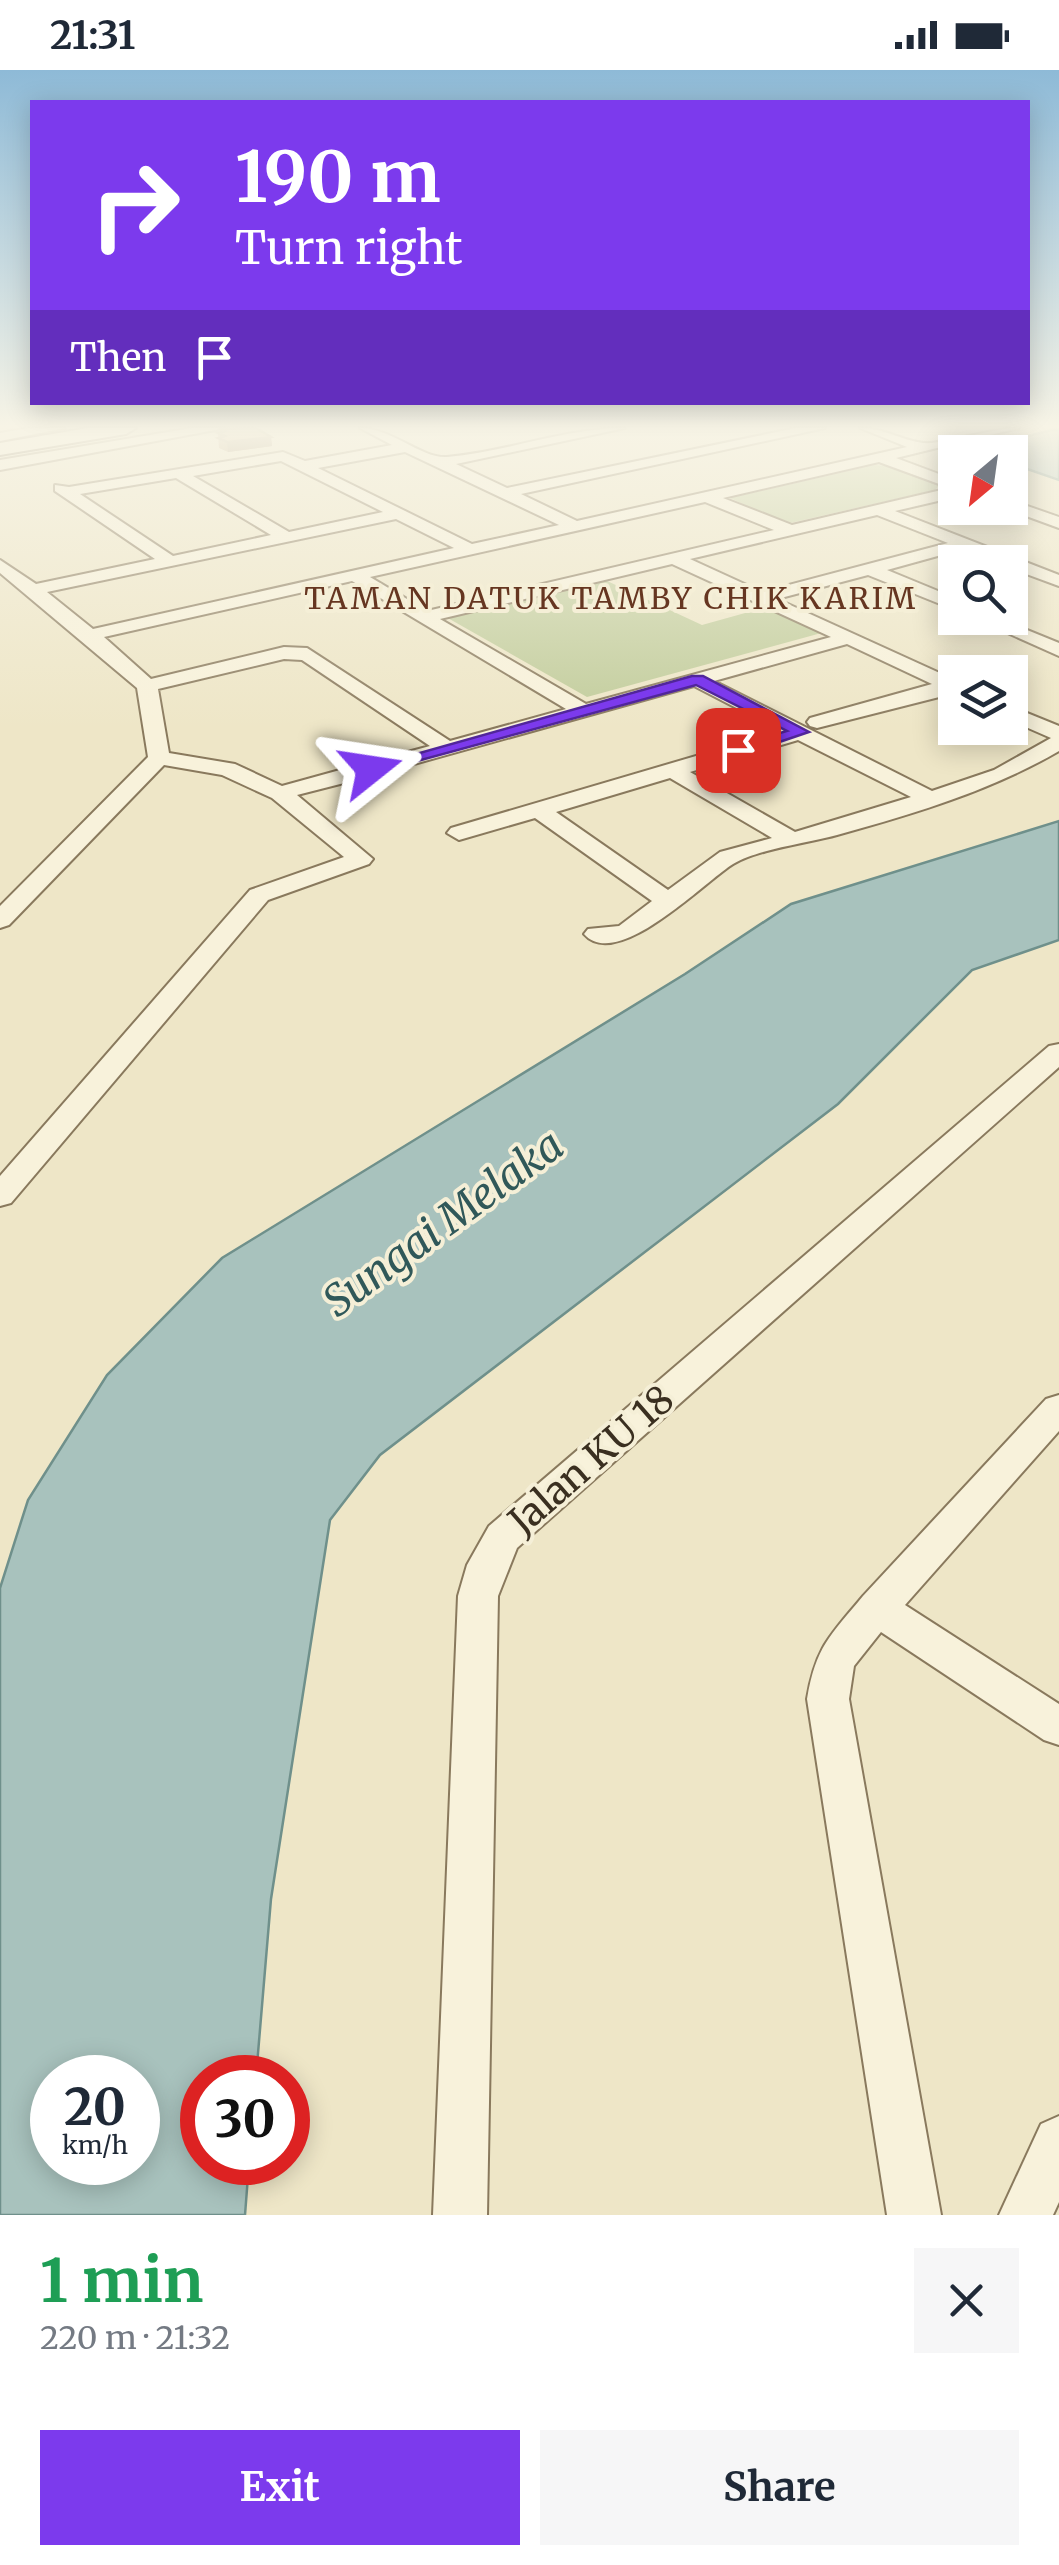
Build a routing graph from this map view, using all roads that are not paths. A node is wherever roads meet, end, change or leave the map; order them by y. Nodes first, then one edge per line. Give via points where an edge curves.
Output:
1 (121, 528) edge
2 (271, 528) edge
3 (329, 528) edge
4 (426, 528) edge
5 (565, 528) edge
6 (786, 528) edge
7 (799, 528) edge
8 (924, 528) edge
9 (791, 530) junction
10 (286, 537) junction
11 (964, 544) junction
12 (470, 550) junction
13 (673, 558) junction
14 (170, 561) junction
15 (0, 565) edge
16 (870, 568) junction
17 (355, 576) junction
18 (1059, 581) edge
19 (33, 590) junction
20 (760, 598) junction
21 (938, 598) edge
22 (424, 617) junction
23 (90, 635) junction
24 (1023, 635) edge
25 (848, 638) junction
26 (1059, 650) edge
27 (938, 679) edge
28 (697, 680) junction
29 (147, 686) junction
30 (938, 690) edge
31 (584, 710) junction
32 (1028, 720) edge
33 (809, 727) junction
34 (1059, 734) edge
35 (1059, 742) edge
36 (447, 748) junction
37 (159, 758) junction
38 (371, 769) dead end
39 (672, 770) junction
40 (340, 777) dead end
41 (280, 792) junction
42 (930, 798) junction
43 (537, 810) junction
44 (458, 833) dead end
45 (791, 839) junction
46 (668, 901) junction
47 (0, 920) edge
48 (597, 934) dead end
49 (1058, 1055) edge
50 (0, 1196) edge
51 (1053, 1425) edge
52 (877, 1608) junction
53 (1059, 1727) edge
54 (1059, 2142) edge
55 (460, 2215) edge
56 (914, 2215) edge
57 (1026, 2215) edge

1 - 14 street
2 - 10 street
3 - 10 street
4 - 12 street
5 - 12 street
6 - 9 street
7 - 9 street
8 - 11 street
9 - 13 street
10 - 14 street
11 - 16 street
11 - 18 street
12 - 17 street
13 - 20 street
13 - 22 street
14 - 19 street
15 - 19 street
16 - 20 street
16 - 21 street
17 - 22 street
17 - 23 street
19 - 23 street
20 - 25 street
22 - 31 street
23 - 29 street
24 - 26 street
25 - 27 street
25 - 28 street
28 - 31 street
28 - 33 street
29 - 36 street via 284,653 307,654
29 - 37 street
30 - 33 street
31 - 36 street
32 - 34 street
33 - 39 street
33 - 42 street
35 - 42 street via 1002,775
36 - 38 street
37 - 41 street via 227,770
37 - 47 street
39 - 43 street
39 - 45 street
40 - 41 street
41 - 50 street via 361,859 259,895
42 - 45 street
43 - 44 street
43 - 46 street
45 - 46 street via 728,857
46 - 48 street via 625,934
49 - 55 street, Jalan KU 18 via 502,1537 487,1565 478,1596
51 - 52 street
52 - 53 street
52 - 56 street via 834,1662 828,1698
54 - 57 street

